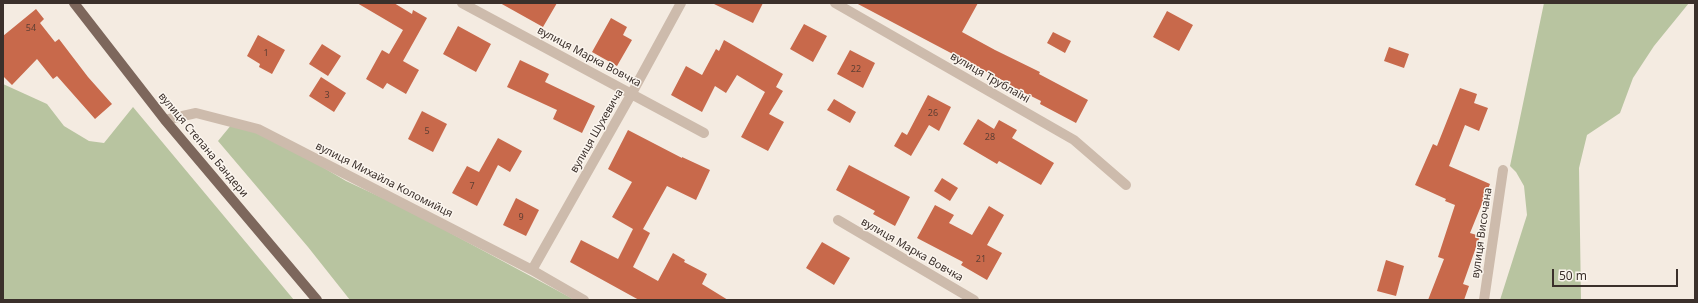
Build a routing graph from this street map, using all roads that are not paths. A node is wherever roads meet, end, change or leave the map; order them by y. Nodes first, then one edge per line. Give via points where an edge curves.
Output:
1 (74, 3) edge
2 (462, 3) edge
3 (681, 3) edge
4 (835, 3) edge
5 (632, 93) junction
6 (165, 120) junction
7 (704, 133) dead end
8 (1503, 170) dead end
9 (1126, 184) dead end
10 (838, 220) dead end
11 (532, 270) junction
12 (317, 300) edge
13 (584, 300) edge
14 (974, 300) edge
15 (1484, 300) edge

1 - 6 main road, вулиця Степана Бандери
2 - 5 street, вулиця Марка Вовчка
3 - 5 street, вулиця Шухевича
4 - 9 street, вулиця Трублаїні via 1074,140
5 - 7 street, вулиця Марка Вовчка
5 - 11 street, вулиця Шухевича
6 - 11 street, вулиця Михайла Коломийця via 196,113 258,129
6 - 12 main road, вулиця Степана Бандери
8 - 15 street, вулиця Височана
10 - 14 street, вулиця Марка Вовчка
11 - 13 street, вулиця Михайла Коломийця

